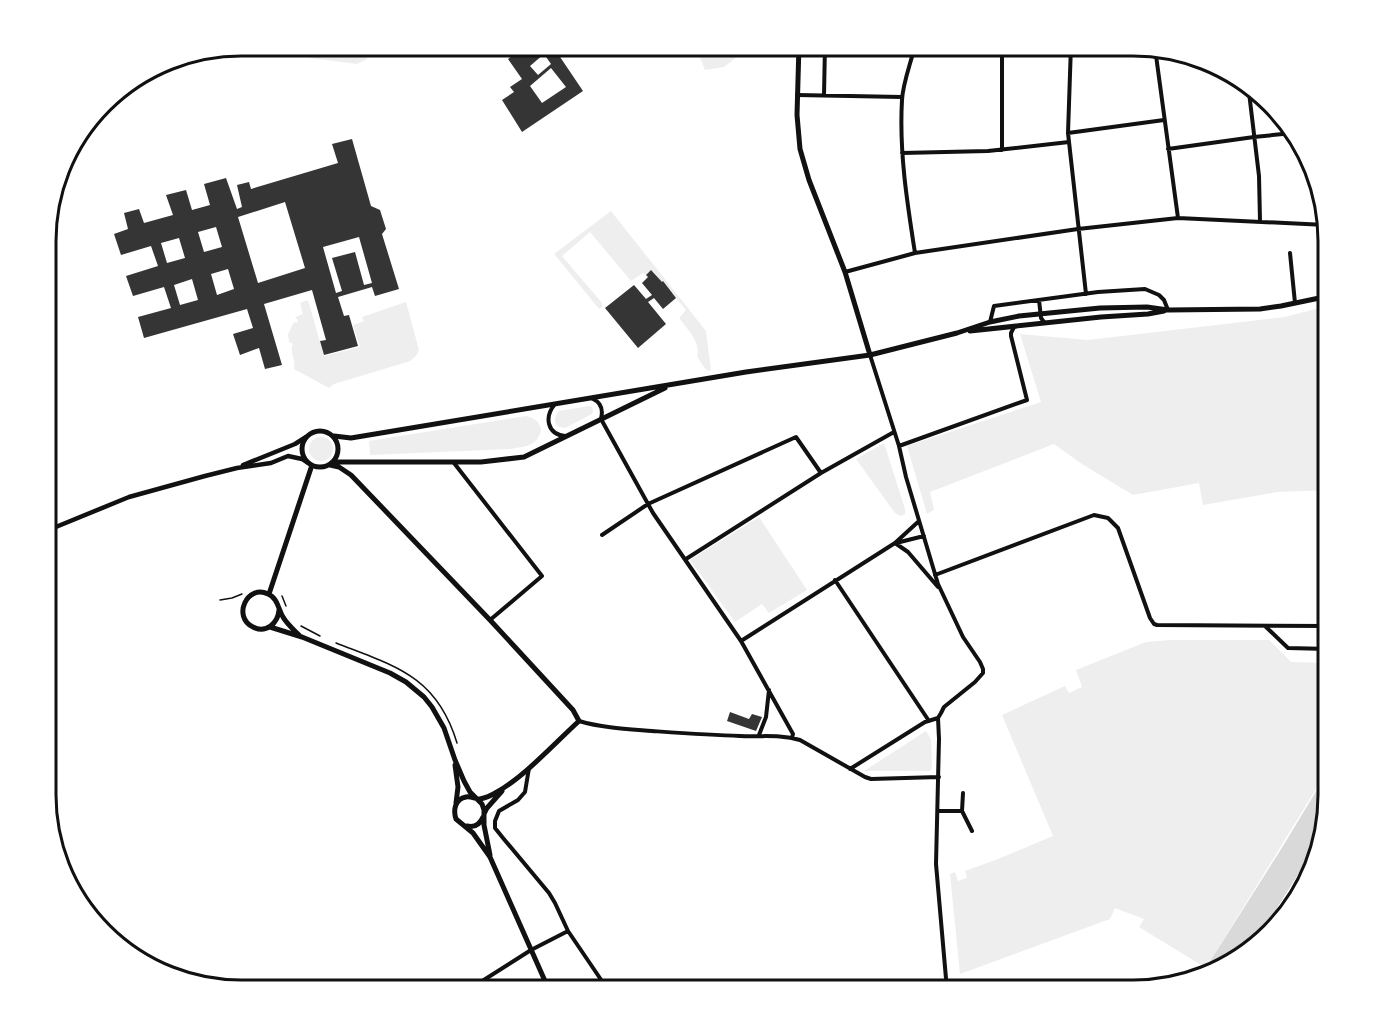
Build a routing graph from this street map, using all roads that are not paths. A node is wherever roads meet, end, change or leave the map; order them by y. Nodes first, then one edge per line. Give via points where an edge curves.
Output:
1 (799, 56) edge
2 (825, 56) edge
3 (912, 56) edge
4 (1002, 56) edge
5 (1071, 56) edge
6 (1156, 57) edge
7 (797, 95) junction
8 (824, 95) junction
9 (1249, 96) edge
10 (902, 97) junction
11 (1164, 120) junction
12 (1068, 133) junction
13 (1284, 134) edge
14 (1254, 137) junction
15 (1069, 142) junction
16 (1168, 149) junction
17 (1002, 150) junction
18 (902, 153) junction
19 (1178, 218) junction
20 (1260, 221) junction
21 (1317, 224) edge
22 (1078, 229) junction
23 (915, 253) junction
24 (1290, 253) dead end
25 (845, 272) junction
26 (1086, 294) junction
27 (1318, 299) edge
28 (1039, 300) junction
29 (1295, 304) junction
30 (1168, 310) junction
31 (1040, 315) junction
32 (990, 322) junction
33 (1046, 323) junction
34 (1014, 326) junction
35 (957, 333) junction
36 (870, 355) junction
37 (672, 385) junction
38 (592, 398) junction
39 (555, 404) junction
40 (601, 419) junction
41 (894, 432) junction
42 (334, 436) junction
43 (566, 436) junction
44 (306, 437) junction
45 (899, 446) junction
46 (453, 462) junction
47 (332, 463) junction
48 (310, 464) junction
49 (237, 468) junction
50 (821, 473) junction
51 (648, 504) junction
52 (920, 521) junction
53 (56, 527) edge
54 (602, 535) dead end
55 (924, 536) junction
56 (896, 543) junction
57 (686, 559) junction
58 (935, 575) junction
59 (836, 580) junction
60 (941, 591) junction
61 (268, 594) junction
62 (279, 610) junction
63 (490, 620) junction
64 (1264, 625) junction
65 (1318, 626) edge
66 (270, 627) junction
67 (302, 637) junction
68 (741, 640) junction
69 (1318, 649) edge
70 (769, 689) junction
71 (938, 718) junction
72 (579, 721) junction
73 (929, 721) junction
74 (759, 735) junction
75 (792, 738) junction
76 (455, 760) junction
77 (529, 768) junction
78 (849, 769) junction
79 (939, 777) junction
80 (504, 788) junction
81 (963, 793) dead end
82 (476, 798) junction
83 (456, 806) junction
84 (938, 811) junction
85 (963, 811) junction
86 (484, 816) junction
87 (462, 825) junction
88 (972, 831) dead end
89 (490, 856) junction
90 (568, 931) junction
91 (531, 950) junction
92 (485, 979) edge
93 (544, 979) edge
94 (601, 979) edge
95 (946, 980) edge

1 - 7 main road
2 - 8 street
3 - 10 street
4 - 17 street
5 - 12 street
6 - 11 street
7 - 8 street
7 - 25 main road via 804,166
8 - 10 street
9 - 14 street
10 - 18 street
11 - 12 street
11 - 16 street
12 - 15 street
13 - 14 street
14 - 16 street
14 - 20 street
15 - 17 street
15 - 22 street
16 - 19 street
17 - 18 street
18 - 23 street
19 - 20 street
19 - 22 street
20 - 21 street
22 - 23 street
22 - 26 street
23 - 25 street
24 - 29 street
25 - 36 main road
26 - 28 street
26 - 30 street via 1148,290 1163,298
27 - 29 main road
28 - 31 street
28 - 32 street via 994,306
29 - 30 main road via 1242,310
30 - 31 main road via 1100,308
30 - 33 main road
31 - 32 main road
31 - 33 street
32 - 35 main road
33 - 34 main road
34 - 35 main road
34 - 45 street via 1011,336 1027,400
35 - 36 main road
36 - 37 main road
36 - 41 street
37 - 38 main road
37 - 40 main road
38 - 39 main road
38 - 40 street via 601,405
39 - 42 main road via 363,436
39 - 43 street via 548,422 556,433
40 - 43 main road
40 - 51 street
41 - 45 street
41 - 50 street
42 - 44 main road via 320,430
42 - 47 main road via 339,453
43 - 46 main road via 524,457
44 - 48 main road via 302,452
44 - 49 street
45 - 52 street
46 - 47 main road
46 - 63 street via 542,576
47 - 48 main road via 320,467
47 - 63 main road via 351,475
48 - 49 street via 288,456
48 - 61 main road
49 - 53 street via 129,497
50 - 51 street via 796,437
50 - 57 street
51 - 54 street
51 - 57 street
52 - 55 street
52 - 56 street
55 - 56 street
55 - 58 street
56 - 59 street
56 - 60 street
57 - 68 street
58 - 60 street
58 - 64 street via 1094,515 1108,518 1118,528 1154,624
59 - 68 street
59 - 73 street
60 - 71 street via 983,673 944,707
61 - 62 main road
61 - 66 main road via 253,594 244,602 242,611 246,622 254,628
62 - 66 main road
62 - 67 main road
63 - 72 main road
64 - 65 street
64 - 69 street via 1288,648
66 - 67 main road
67 - 76 main road via 390,673 415,689 439,718
68 - 70 street
70 - 74 street via 766,717
70 - 75 street
71 - 73 street
71 - 79 street
72 - 74 street via 607,728
72 - 77 main road
73 - 78 street
74 - 75 street
75 - 78 street
76 - 82 main road
76 - 83 main road
77 - 80 main road
77 - 90 street via 523,795 501,809 495,825 549,893
78 - 79 street via 871,778
79 - 84 street
80 - 82 main road
80 - 86 main road
81 - 85 street
82 - 83 main road via 465,797
82 - 86 main road via 482,804
83 - 87 main road via 455,816
84 - 85 street
84 - 95 street via 936,864
85 - 88 street
86 - 87 main road via 475,826
86 - 89 main road
87 - 89 main road
89 - 91 main road
90 - 91 street
90 - 94 street
91 - 92 street
91 - 93 main road

